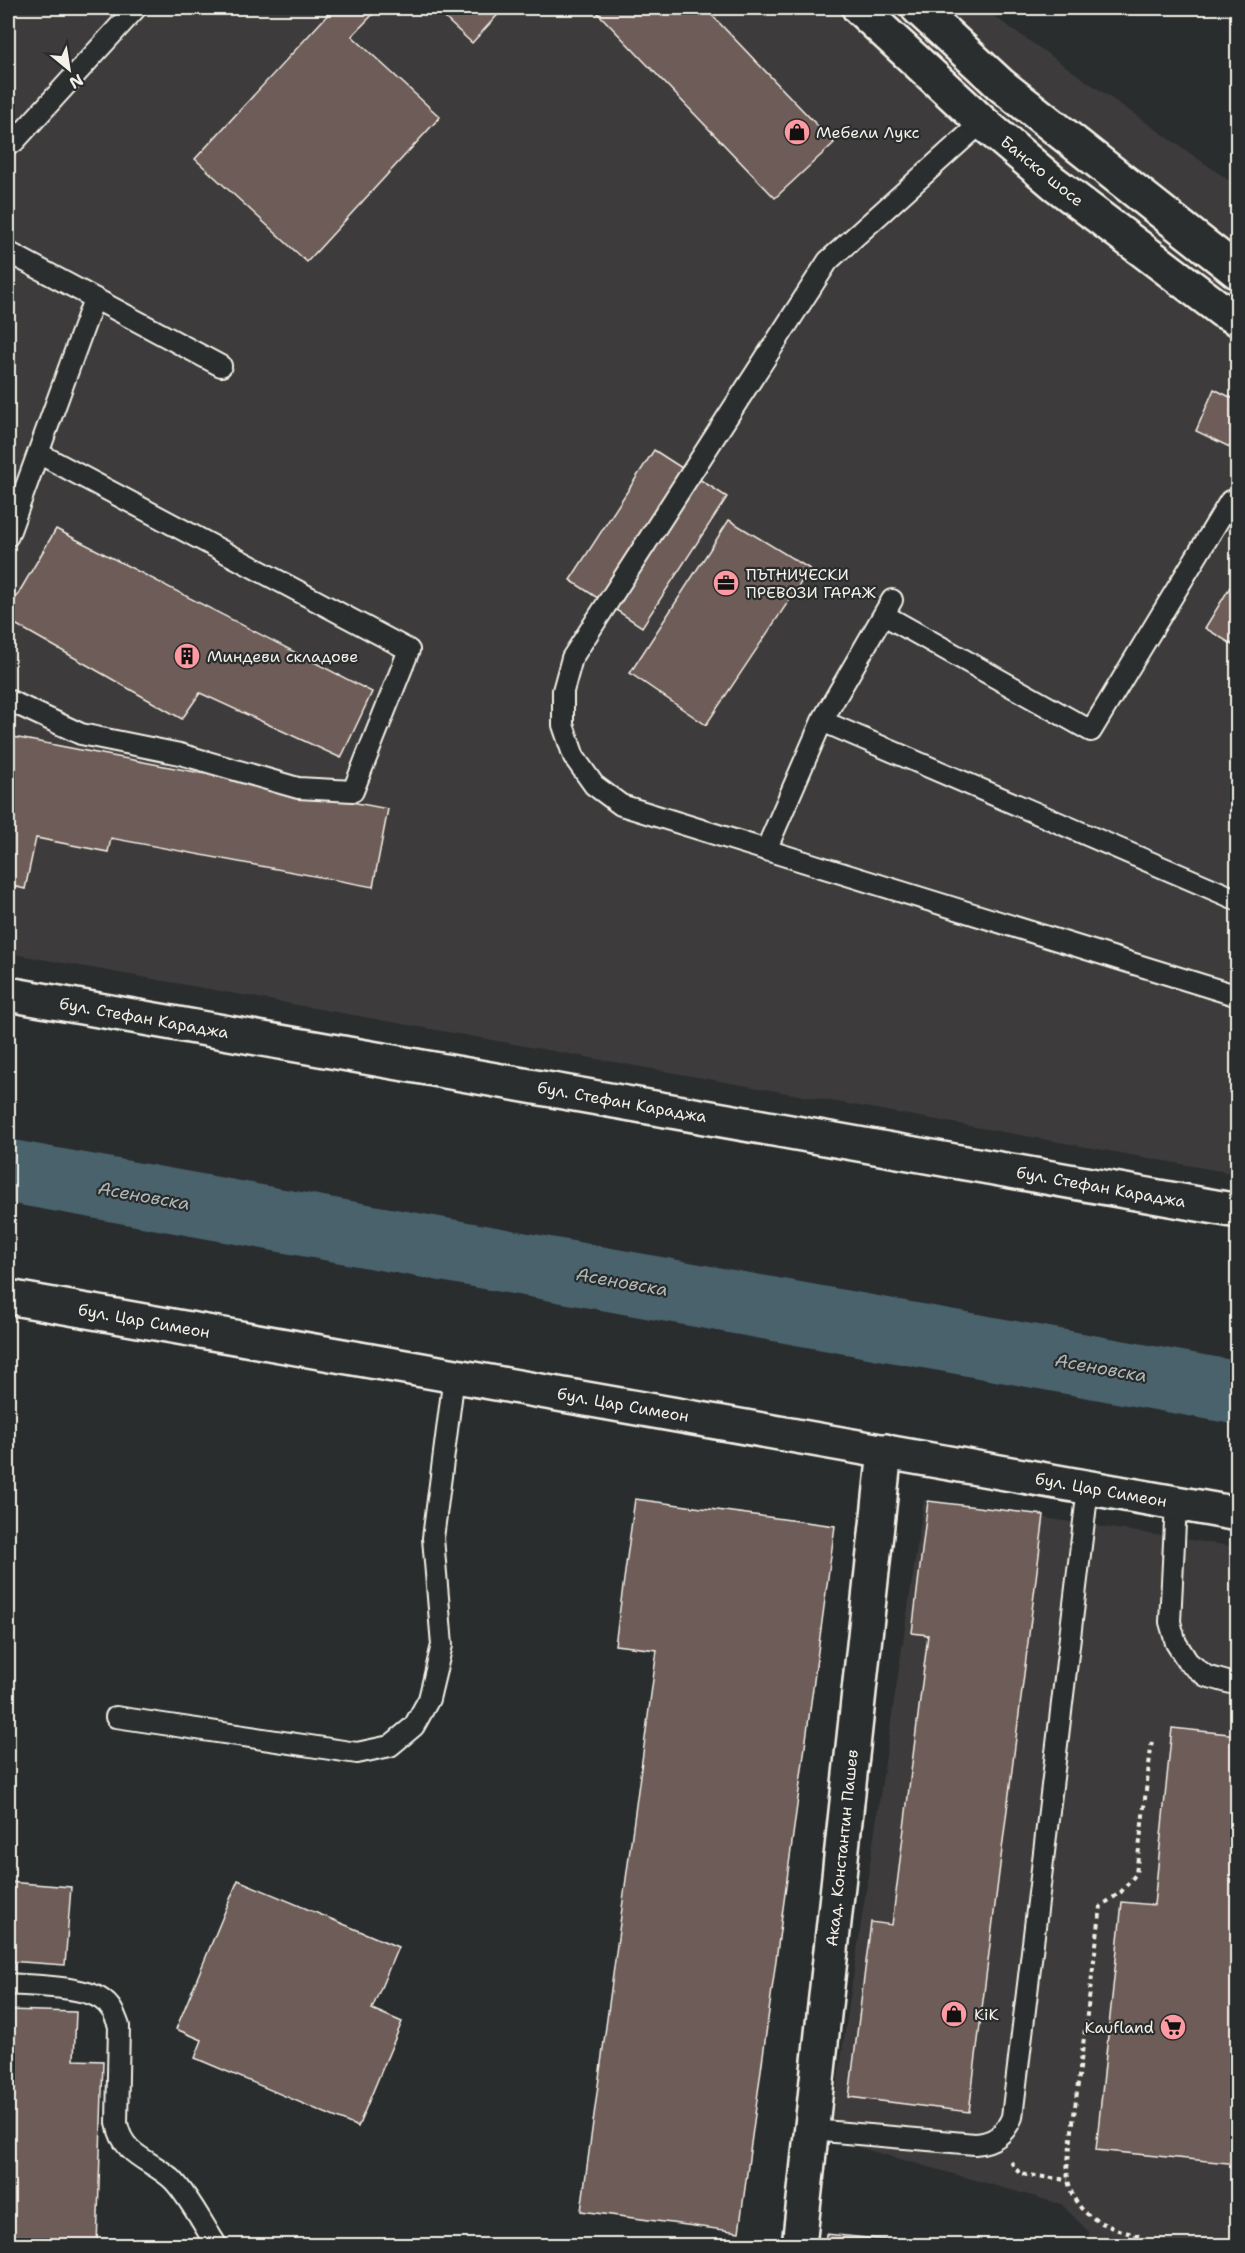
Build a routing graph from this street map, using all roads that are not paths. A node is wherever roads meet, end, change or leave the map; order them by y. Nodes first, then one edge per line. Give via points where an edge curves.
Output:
1 (136, 8) edge
2 (859, 8) edge
3 (918, 8) edge
4 (982, 122) junction
5 (10, 143) edge
6 (8, 252) edge
7 (1238, 272) edge
8 (94, 299) junction
9 (1238, 320) edge
10 (221, 366) dead end
11 (38, 453) junction
12 (1230, 501) dead end
13 (8, 536) edge
14 (8, 700) edge
15 (822, 722) junction
16 (766, 850) junction
17 (1238, 900) edge
18 (8, 994) edge
19 (1238, 996) edge
20 (1238, 1211) edge
21 (8, 1297) edge
22 (454, 1376) junction
23 (885, 1451) junction
24 (1088, 1488) junction
25 (1176, 1503) junction
26 (1238, 1514) edge
27 (1238, 1684) edge
28 (116, 1717) dead end
29 (8, 1984) edge
30 (811, 2130) junction
31 (217, 2246) edge
32 (799, 2246) edge

1 - 5 lane
2 - 4 main road, Банско шосе
3 - 7 main road via 1001,85
4 - 9 main road, Банско шосе via 1054,183
4 - 16 lane via 828,261 572,658 563,691 563,725 574,757 594,785 621,805
6 - 8 lane
8 - 10 lane
8 - 11 lane
11 - 13 lane
11 - 14 lane via 409,650 353,791 298,788 180,754 81,734
12 - 15 lane via 1091,731 888,607
15 - 16 lane
15 - 17 lane
16 - 19 lane
18 - 20 main road, бул. Стефан Караджа
21 - 22 main road, бул. Цар Симеон
22 - 23 main road, бул. Цар Симеон
22 - 28 lane via 432,1538 442,1645 429,1699 414,1726 390,1746 357,1753
23 - 24 main road, бул. Цар Симеон
23 - 30 main road, Акад. Константин Пашев
24 - 25 main road, бул. Цар Симеон
24 - 30 lane via 1014,2105 1008,2126 985,2144
25 - 26 main road, бул. Цар Симеон
25 - 27 lane via 1170,1622 1176,1643 1188,1662 1206,1676
29 - 31 lane via 91,1994 109,2005 119,2026 119,2133 131,2152 172,2180
30 - 32 main road, Акад. Константин Пашев

